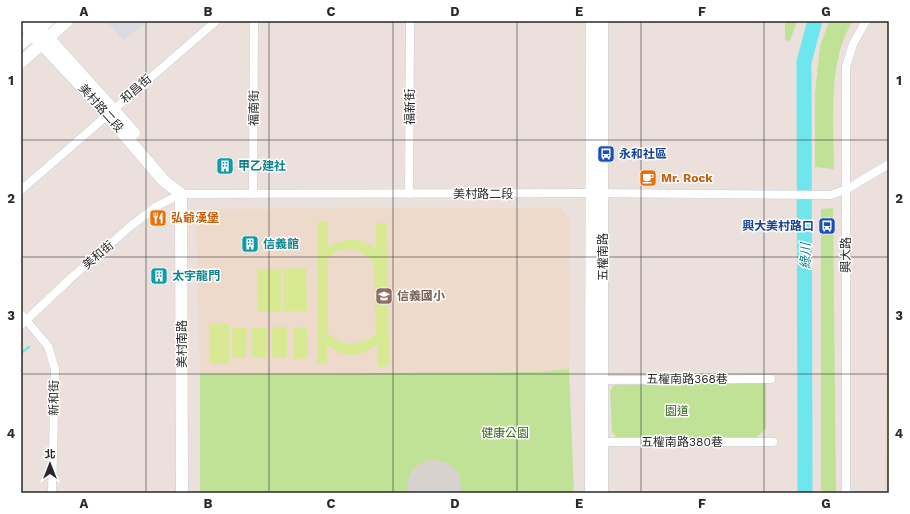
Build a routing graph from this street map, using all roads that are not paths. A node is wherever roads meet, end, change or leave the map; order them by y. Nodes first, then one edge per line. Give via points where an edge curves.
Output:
1 (67, 21) edge
2 (216, 21) edge
3 (254, 21) edge
4 (410, 21) edge
5 (592, 21) edge
6 (602, 21) edge
7 (866, 21) edge
8 (21, 22) edge
9 (38, 26) edge
10 (45, 41) junction
11 (21, 44) edge
12 (21, 62) edge
13 (110, 112) junction
14 (889, 164) edge
15 (847, 189) junction
16 (21, 190) edge
17 (598, 193) junction
18 (181, 194) junction
19 (253, 194) junction
20 (409, 194) junction
21 (23, 320) edge
22 (771, 379) dead end
23 (602, 380) junction
24 (597, 442) junction
25 (773, 442) dead end
26 (52, 493) edge
27 (182, 493) edge
28 (591, 493) edge
29 (602, 493) edge
30 (846, 493) edge

1 - 10 main road
2 - 13 street, 和昌街
3 - 19 street, 福南街
4 - 20 street, 福新街
5 - 17 main road, 五權南路
6 - 17 main road, 五權南路
7 - 15 street, 興大路 via 853,44 846,67
8 - 9 main road, 美村路二段
9 - 10 main road, 美村路二段
9 - 11 main road
10 - 12 main road
10 - 13 main road, 美村路二段
13 - 16 street, 和昌街
13 - 18 main road, 美村路二段 via 169,176
14 - 15 street
15 - 17 street, 美村路二段 via 831,195
15 - 30 street, 興大路
17 - 20 street, 美村路二段
17 - 23 main road, 五權南路
17 - 24 main road, 五權南路
18 - 19 street, 美村路二段
18 - 21 street, 美和街 via 157,206 132,225
18 - 27 main road, 美村南路
19 - 20 street, 美村路二段
21 - 26 street, 新和街 via 48,346 55,369
22 - 23 street, 五權南路368巷
23 - 24 main road, 五權南路
24 - 25 street, 五權南路380巷
24 - 28 main road, 五權南路
24 - 29 main road, 五權南路

